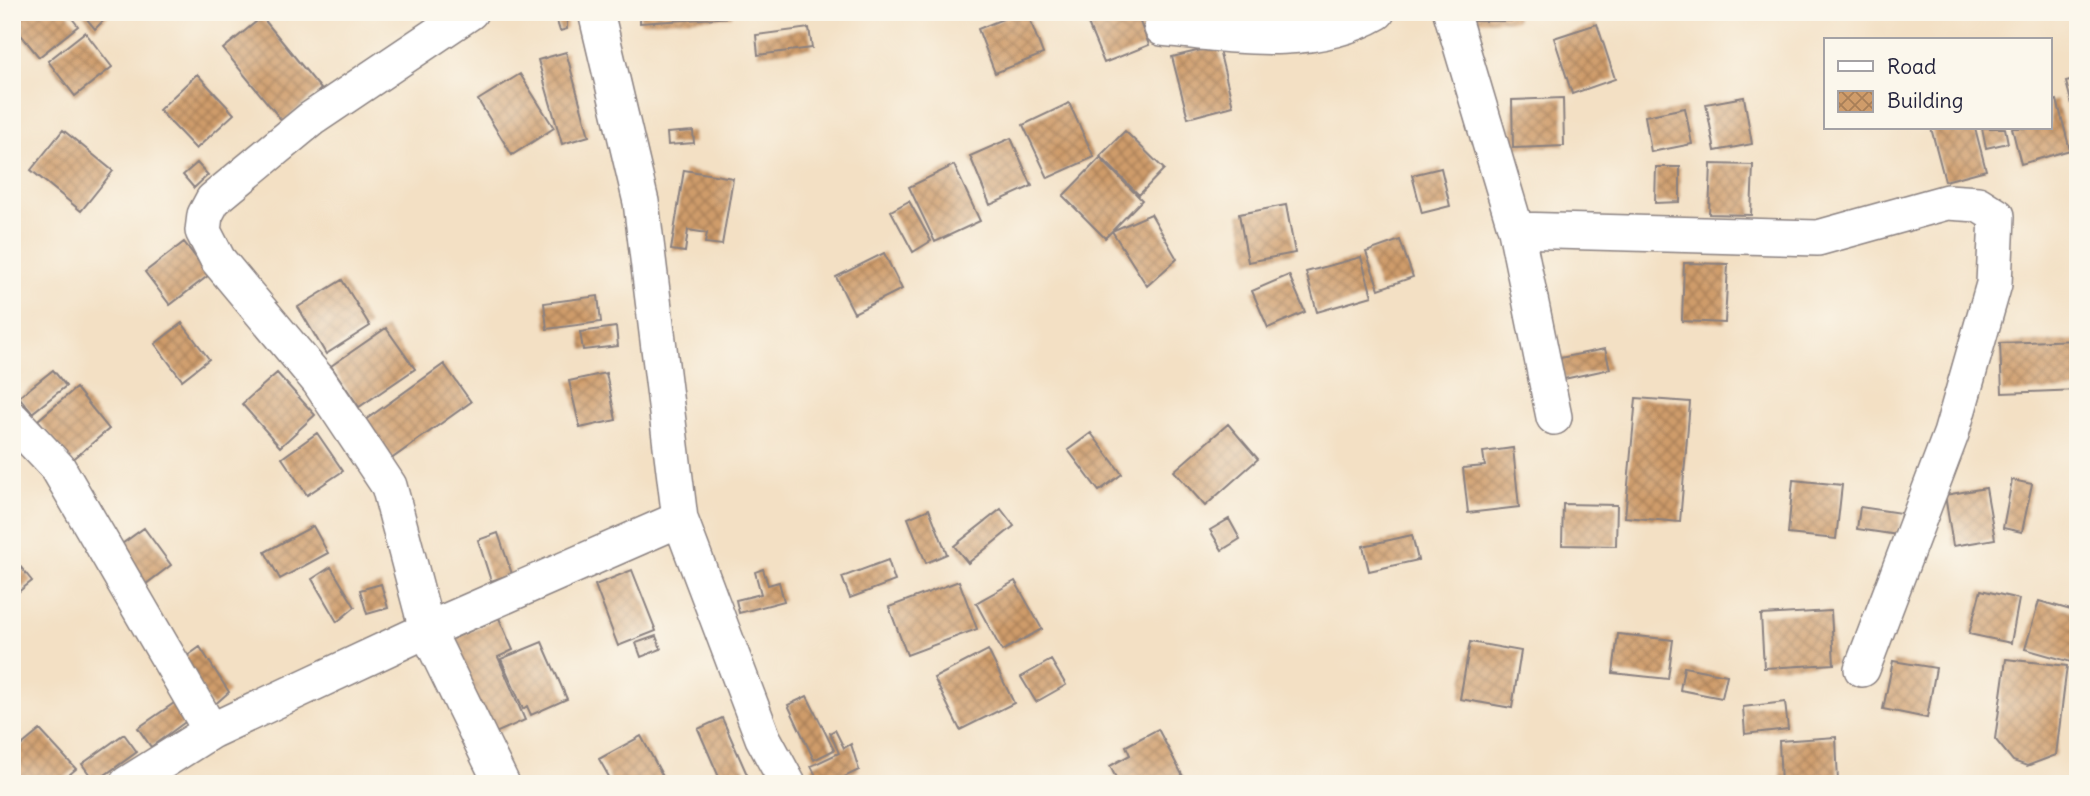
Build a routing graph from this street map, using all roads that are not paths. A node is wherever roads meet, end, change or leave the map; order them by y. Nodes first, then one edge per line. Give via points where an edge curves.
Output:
1 (470, 12) edge
2 (596, 12) edge
3 (1377, 12) edge
4 (1451, 12) edge
5 (1162, 28) dead end
6 (1516, 230) junction
7 (1554, 417) dead end
8 (12, 419) edge
9 (680, 519) junction
10 (427, 630) junction
11 (1862, 669) dead end
12 (211, 731) junction
13 (127, 784) edge
14 (502, 784) edge
15 (789, 784) edge

1 - 10 street via 311,119 213,200 205,215 204,231 218,260 319,381 389,486
2 - 9 street via 641,202
3 - 5 street via 1312,35 1243,36
4 - 6 street
6 - 7 street
6 - 11 street via 1818,238 1947,202 1978,204 1997,216 1994,284 1951,434
8 - 12 street via 58,468
9 - 10 street
9 - 15 street via 763,738
10 - 12 street
10 - 14 street
12 - 13 street

